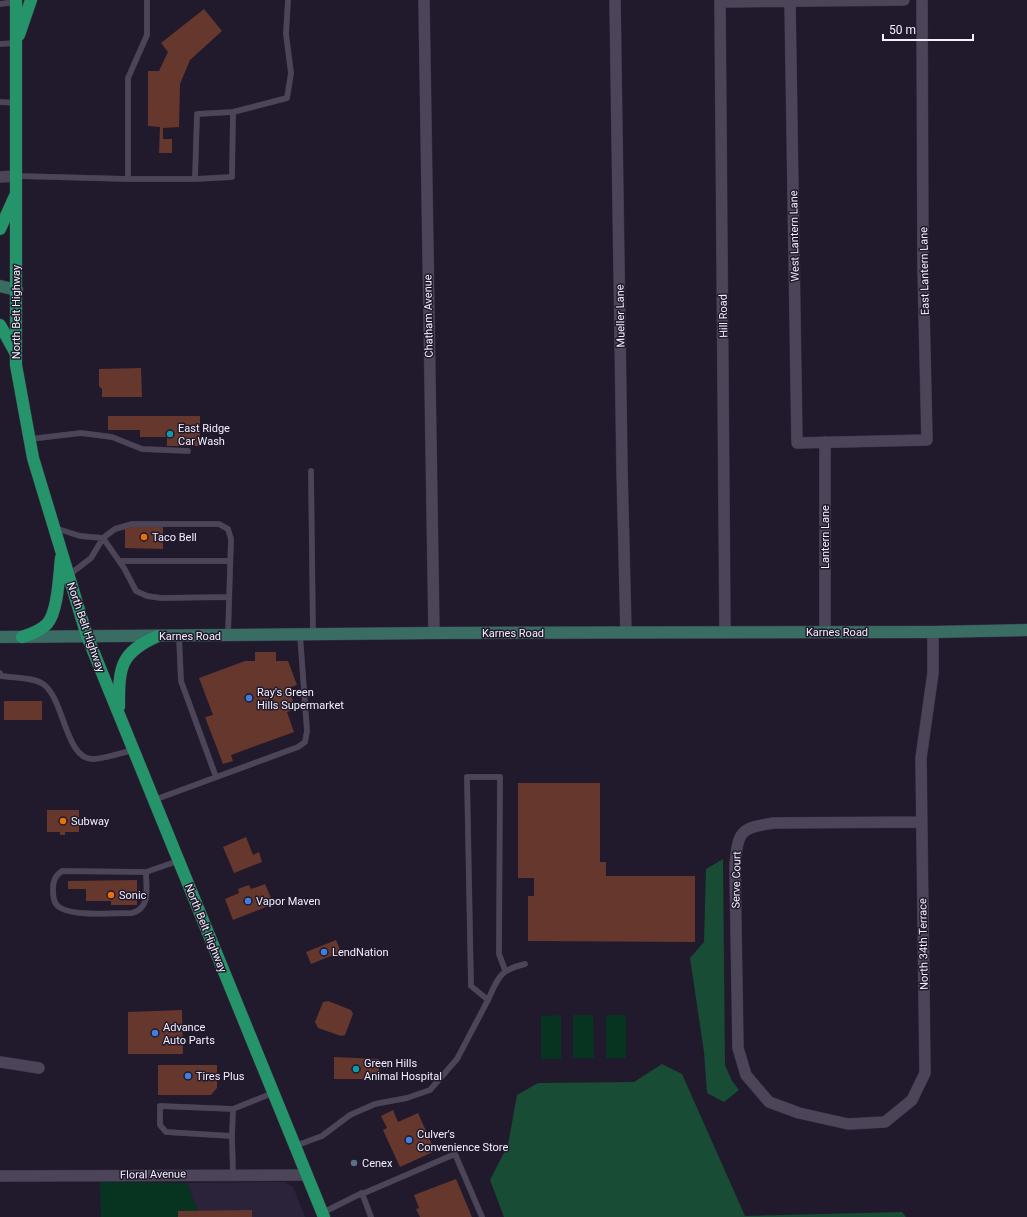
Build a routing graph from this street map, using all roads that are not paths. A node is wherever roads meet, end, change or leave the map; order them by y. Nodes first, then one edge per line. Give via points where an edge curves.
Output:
1 (31, 0) edge
2 (147, 0) edge
3 (288, 0) edge
4 (424, 0) edge
5 (616, 0) edge
6 (904, 0) edge
7 (922, 0) edge
8 (16, 1) edge
9 (720, 1) edge
10 (790, 2) junction
11 (0, 4) edge
12 (16, 43) junction
13 (0, 44) edge
14 (0, 102) edge
15 (16, 103) junction
16 (233, 112) junction
17 (17, 176) junction
18 (0, 178) edge
19 (128, 179) junction
20 (195, 179) junction
21 (17, 194) junction
22 (0, 229) edge
23 (0, 286) edge
24 (17, 290) junction
25 (0, 291) edge
26 (0, 325) edge
27 (16, 355) junction
28 (29, 439) junction
29 (825, 442) junction
30 (188, 451) dead end
31 (311, 471) dead end
32 (55, 528) junction
33 (103, 538) junction
34 (62, 553) junction
35 (120, 561) junction
36 (230, 561) junction
37 (68, 575) junction
38 (229, 597) junction
39 (1027, 630) edge
40 (626, 632) junction
41 (725, 632) junction
42 (825, 632) junction
43 (933, 632) junction
44 (434, 633) junction
45 (313, 635) junction
46 (88, 636) junction
47 (158, 636) junction
48 (178, 636) junction
49 (228, 636) junction
50 (300, 636) junction
51 (0, 637) edge
52 (22, 637) junction
53 (0, 673) edge
54 (118, 712) junction
55 (134, 750) junction
56 (216, 777) junction
57 (154, 800) junction
58 (922, 822) junction
59 (179, 861) junction
60 (146, 872) junction
61 (525, 964) dead end
62 (505, 970) junction
63 (488, 1000) junction
64 (0, 1062) edge
65 (39, 1068) dead end
66 (273, 1093) junction
67 (769, 1102) joint
68 (233, 1109) junction
69 (232, 1136) junction
70 (295, 1146) junction
71 (233, 1174) junction
72 (306, 1175) junction
73 (0, 1176) edge
74 (362, 1194) junction
75 (323, 1215) edge
76 (372, 1217) edge
77 (482, 1217) edge

1 - 12 main road
2 - 19 lane via 147,34 128,78
3 - 16 lane via 286,34 291,74 287,98
4 - 44 street, Chatham Avenue
5 - 40 street, Mueller Lane
6 - 10 street
7 - 29 street, East Lantern Lane via 923,268 927,440
8 - 11 lane
8 - 12 main road, North Belt Highway
9 - 10 street
9 - 41 street, Hill Road
10 - 29 street, West Lantern Lane via 797,443
12 - 13 lane
12 - 15 main road, North Belt Highway
14 - 15 lane
15 - 17 main road, North Belt Highway
16 - 20 lane via 197,114
16 - 20 lane via 232,177
17 - 18 street
17 - 19 lane
17 - 21 main road, North Belt Highway
19 - 20 lane
21 - 22 main road
21 - 24 main road, North Belt Highway
23 - 24 street
24 - 25 street
24 - 27 main road, North Belt Highway
26 - 27 main road via 12,343
27 - 28 main road, North Belt Highway
28 - 30 lane via 81,433 112,437 142,449
28 - 32 main road, North Belt Highway
29 - 42 street, Lantern Lane
31 - 45 lane
32 - 33 lane via 80,536
32 - 34 main road, North Belt Highway
33 - 35 lane
33 - 36 lane via 115,529 132,524 219,524 228,529 231,539
33 - 37 lane via 90,558
34 - 37 main road, North Belt Highway
34 - 52 main road via 54,610 48,624 37,632
35 - 36 lane
35 - 38 lane via 136,591 147,596
36 - 38 lane
37 - 46 main road, North Belt Highway
38 - 49 lane
39 - 43 street, Karnes Road
40 - 41 street, Karnes Road
40 - 44 street, Karnes Road
41 - 42 street, Karnes Road
42 - 43 street, Karnes Road
43 - 58 street, North 34th Terrace via 933,673 921,758
44 - 45 street, Karnes Road
45 - 50 street, Karnes Road
46 - 47 street, Karnes Road
46 - 52 street, Karnes Road
46 - 54 main road, North Belt Highway
47 - 48 street, Karnes Road
47 - 54 main road via 141,643 131,651 123,664 119,677
48 - 49 street, Karnes Road
48 - 56 lane via 181,681
49 - 50 street, Karnes Road
50 - 56 lane via 307,731 305,742 298,747
51 - 52 street, Karnes Road
53 - 55 lane via 1,676 43,683 58,704 70,740 79,754 93,759
54 - 55 main road, North Belt Highway
55 - 57 main road, North Belt Highway
56 - 57 lane
57 - 59 main road, North Belt Highway
58 - 67 street, North 34th Terrace via 925,1073 912,1100 885,1122 848,1124 799,1113
58 - 67 street, Serve Court via 774,823 757,825 745,830 737,841 735,866 738,1048 746,1075
59 - 60 lane
59 - 66 main road, North Belt Highway
60 - 60 lane via 62,871 54,880 54,900 64,910 76,913 139,911 144,907 146,899
61 - 62 lane
62 - 63 lane via 498,976
62 - 63 lane via 499,954 500,777 467,776 471,986
63 - 70 lane via 457,1059 430,1090 407,1098 375,1104 350,1115 322,1136
64 - 65 street
66 - 68 lane
66 - 70 main road, North Belt Highway
68 - 69 lane
68 - 69 lane via 160,1106 160,1125 166,1132
69 - 71 lane
70 - 72 main road, North Belt Highway
71 - 72 street, Floral Avenue
71 - 73 street, Floral Avenue
72 - 75 main road, North Belt Highway
74 - 75 lane
74 - 76 lane
74 - 77 lane via 455,1154

